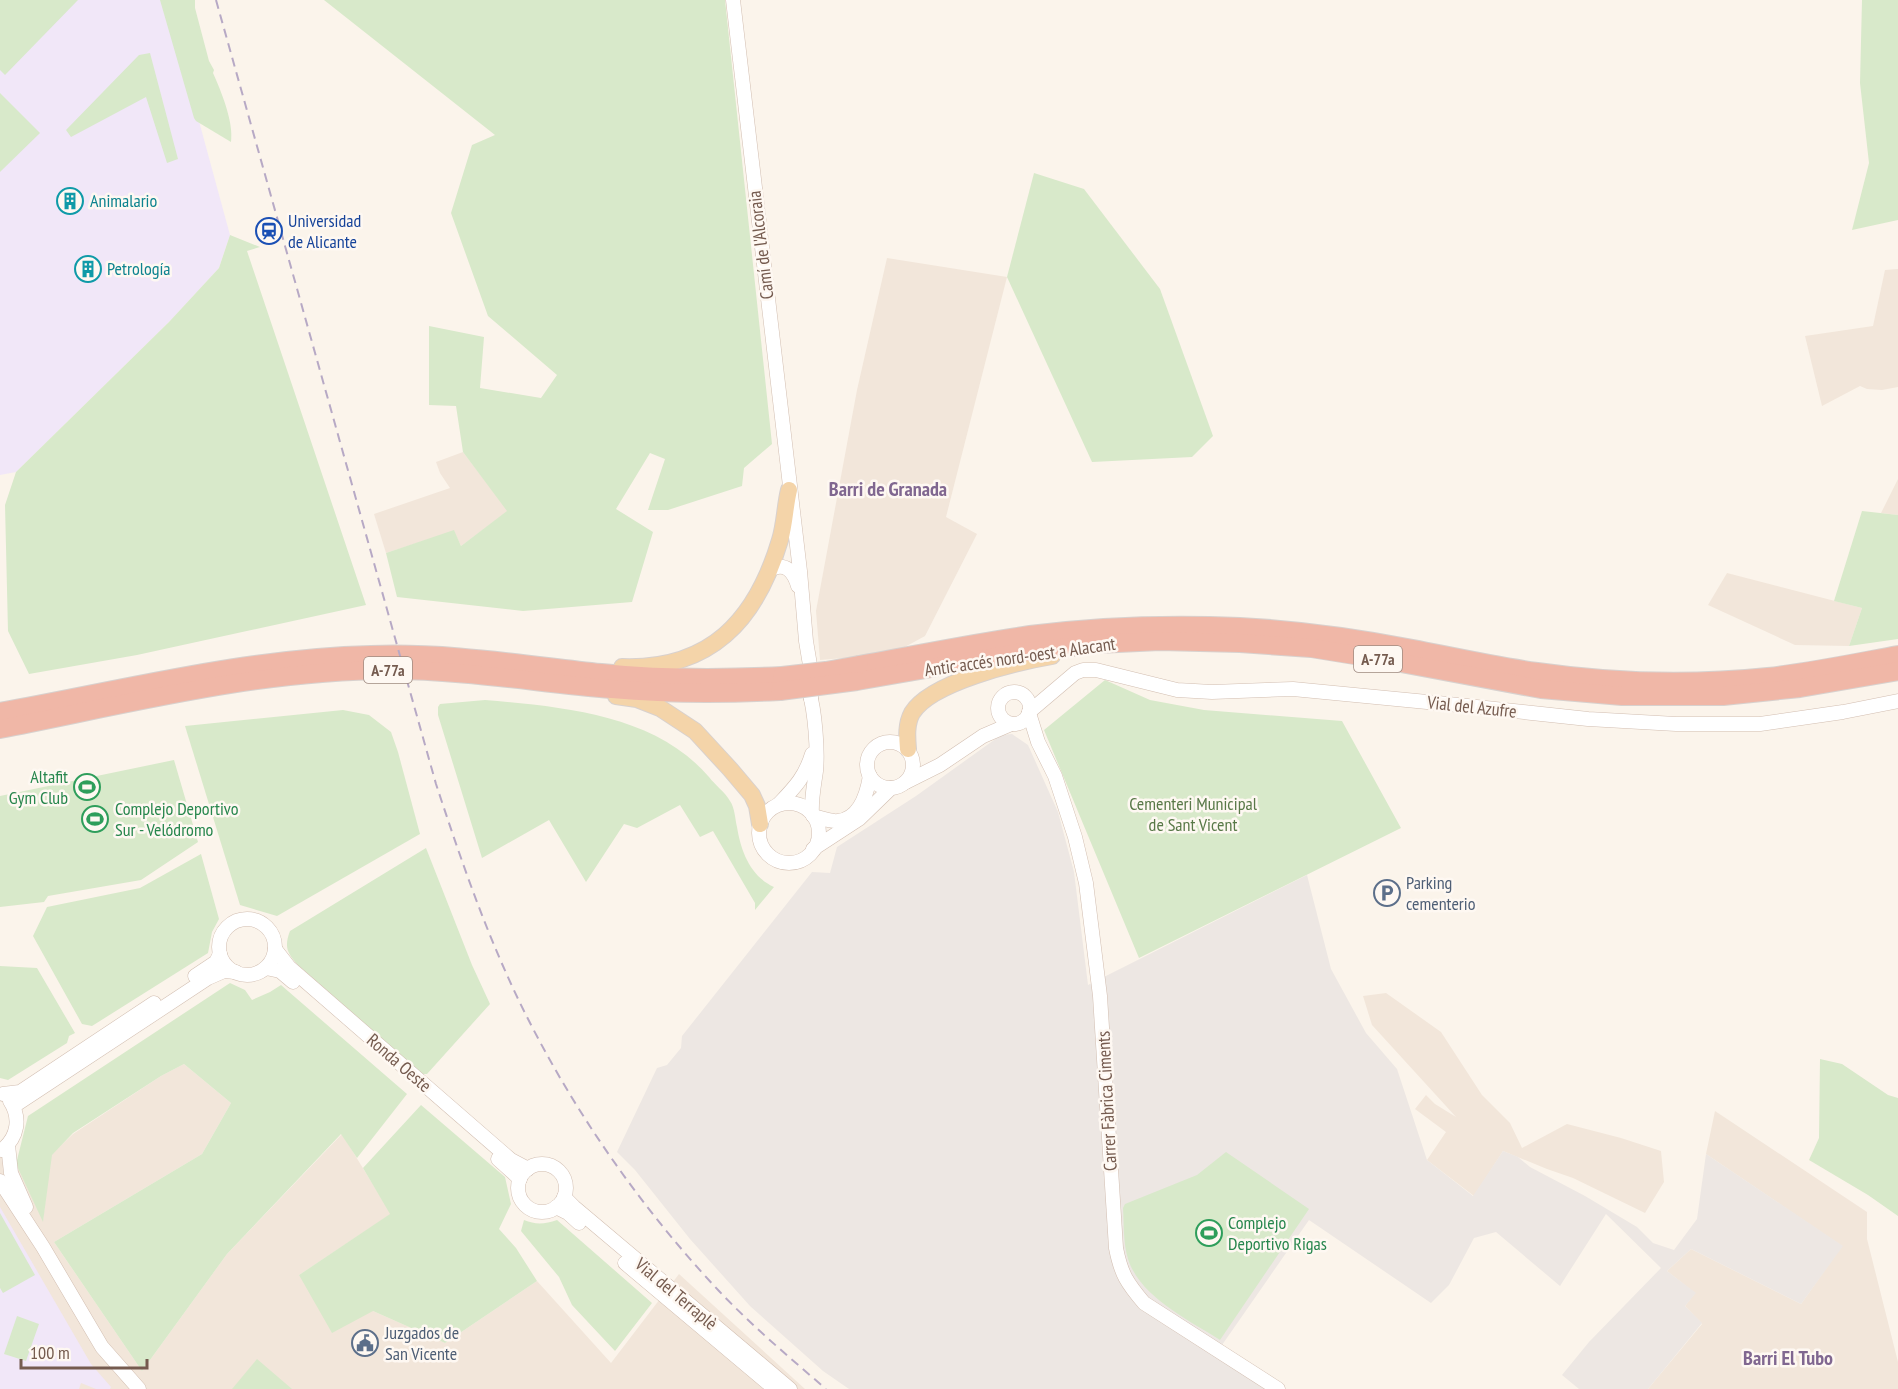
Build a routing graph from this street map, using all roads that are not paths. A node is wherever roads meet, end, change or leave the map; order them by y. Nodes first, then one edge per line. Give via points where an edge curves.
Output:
1 (733, 0) edge
2 (789, 490) junction
3 (771, 569) junction
4 (792, 572) junction
5 (806, 641) junction
6 (1898, 656) edge
7 (326, 657) junction
8 (422, 671) junction
9 (1898, 671) edge
10 (858, 673) junction
11 (1476, 677) junction
12 (781, 683) junction
13 (1054, 692) junction
14 (1023, 696) junction
15 (811, 699) junction
16 (1898, 701) edge
17 (997, 710) junction
18 (0, 712) edge
19 (1029, 713) junction
20 (1012, 724) junction
21 (0, 729) edge
22 (983, 736) junction
23 (1038, 742) junction
24 (815, 744) junction
25 (909, 751) junction
26 (940, 765) junction
27 (870, 776) junction
28 (906, 782) junction
29 (891, 788) junction
30 (779, 804) junction
31 (813, 815) junction
32 (760, 824) junction
33 (813, 849) junction
34 (275, 950) junction
35 (220, 954) junction
36 (266, 968) junction
37 (236, 972) junction
38 (1, 1093) edge
39 (14, 1106) junction
40 (4, 1148) edge
41 (524, 1174) junction
42 (0, 1181) edge
43 (560, 1202) junction
44 (43, 1247) junction
45 (139, 1389) edge
46 (775, 1389) edge
47 (790, 1389) edge
48 (1278, 1389) edge

1 - 2 street, Camí de l'Alcoraia
2 - 3 main road, A-77a
2 - 4 street, Camí de l'Alcoraia
2 - 5 street, Camí de l'Alcoraia
3 - 4 street via 783,566
3 - 7 main road, A-77a via 744,616 728,633 675,663 605,667 416,649 349,649
4 - 5 street, Camí de l'Alcoraia via 798,585
4 - 15 street, Camí de l'Alcoraia
5 - 15 street, Camí de l'Alcoraia via 813,683
6 - 10 highway, Antic accés nord-oest a Alacant / A-77a via 1770,676 1658,682 1536,672 1326,634 1164,626 1029,635
7 - 12 highway, A-77a via 424,655 628,675
7 - 18 highway, A-77a via 201,673
8 - 12 highway, A-77a via 667,692 735,693
8 - 21 highway, A-77a via 346,671 230,684
8 - 32 main road, A-77a via 637,699 660,708 694,731 730,769 752,795
9 - 11 highway, Antic accés nord-oest a Alacant / A-77a via 1764,692 1682,697 1540,689
10 - 11 highway, Antic accés nord-oest a Alacant / A-77a via 1097,644 1160,641 1311,648
10 - 12 highway, A-77a, bridge via 826,671
11 - 25 main road, A-77a via 1456,680 1333,657 1225,648 1140,648 1067,654 983,673 928,697 908,721
13 - 14 street
13 - 16 street, Vial del Azufre via 1075,673 1095,670 1177,690 1293,689 1588,719 1676,724 1760,724
13 - 19 street, Vial del Azufre
14 - 17 street via 1014,692 1004,695
14 - 19 street via 1028,701
15 - 24 street
17 - 20 street via 1001,719
17 - 22 street
19 - 20 street via 1023,722
19 - 23 street, Carrer Fàbrica Ciments
20 - 22 street
20 - 23 street, Carrer Fàbrica Ciments
22 - 26 street
23 - 48 street, Carrer Fàbrica Ciments via 1055,776 1086,883 1100,996 1120,1268 1144,1303
24 - 30 street via 808,769
24 - 31 street
25 - 26 street
25 - 27 street via 897,742 877,745 867,762
25 - 28 street via 913,768
26 - 28 street
27 - 29 street via 875,783
27 - 31 street via 858,811 837,822
28 - 29 street
29 - 33 street via 859,819
30 - 31 street via 803,806
30 - 32 street via 767,812
31 - 33 street via 818,835
32 - 33 street via 762,847 781,862 804,858
34 - 35 street, Ronda Oeste via 275,940 266,925 244,919 225,930
34 - 36 street
34 - 41 street, Ronda Oeste via 289,967
35 - 37 street
35 - 38 street, Ronda Oeste via 203,971 20,1092
36 - 37 street via 252,975
36 - 41 street, Ronda Oeste via 284,973 506,1166
37 - 39 street via 224,971 208,978
38 - 39 street
39 - 40 street via 15,1133
40 - 44 street
41 - 43 street via 543,1164 557,1170 565,1183
41 - 43 street via 518,1191 529,1208 547,1211
42 - 44 street
43 - 46 street, Vial del Terraplè via 666,1299
43 - 47 street, Vial del Terraplè via 574,1207
44 - 45 street via 102,1347

